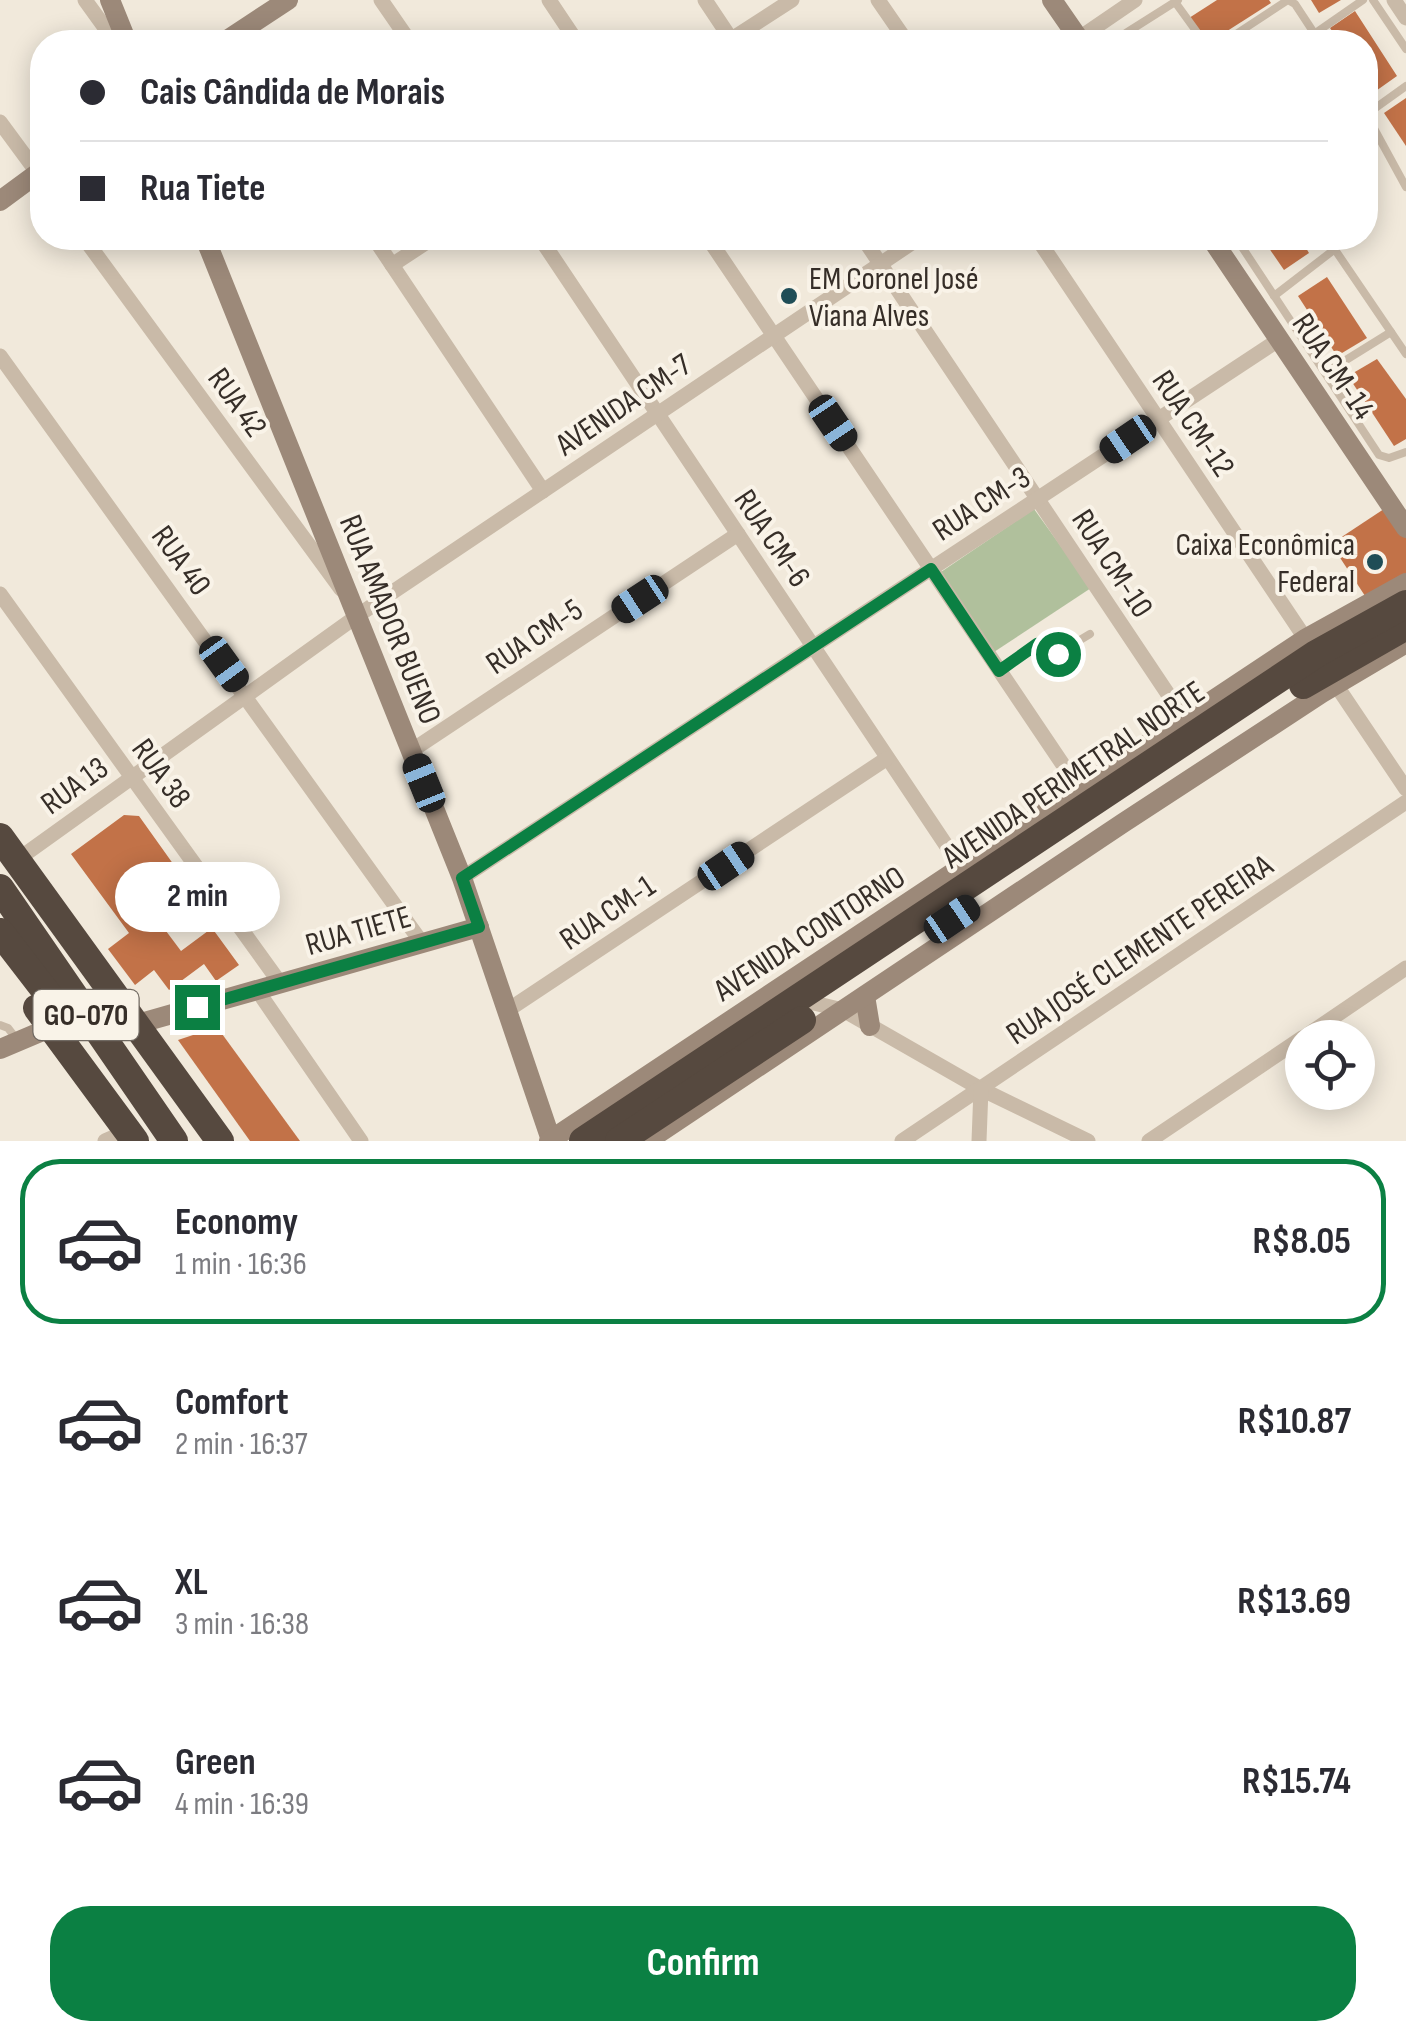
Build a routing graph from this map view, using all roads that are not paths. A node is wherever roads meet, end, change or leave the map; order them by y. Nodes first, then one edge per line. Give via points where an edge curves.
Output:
1 (85, 0) edge
2 (110, 0) edge
3 (288, 0) edge
4 (381, 0) edge
5 (549, 0) edge
6 (705, 0) edge
7 (792, 0) edge
8 (878, 0) edge
9 (1052, 0) edge
10 (1136, 0) edge
11 (1363, 0) edge
12 (1373, 0) edge
13 (1394, 0) edge
14 (1177, 1) edge
15 (264, 6) edge
16 (1406, 18) edge
17 (107, 30) edge
18 (122, 30) edge
19 (244, 30) edge
20 (402, 30) edge
21 (569, 30) edge
22 (724, 30) edge
23 (748, 30) edge
24 (899, 30) edge
25 (1072, 30) edge
26 (1093, 30) edge
27 (1129, 30) edge
28 (1196, 30) edge
29 (1242, 30) edge
30 (1312, 30) edge
31 (1327, 30) edge
32 (1406, 50) edge
33 (1406, 86) edge
34 (1378, 105) edge
35 (0, 122) edge
36 (1378, 135) edge
37 (30, 161) edge
38 (30, 182) edge
39 (1406, 187) edge
40 (0, 201) edge
41 (93, 250) edge
42 (210, 250) edge
43 (382, 250) edge
44 (415, 250) edge
45 (548, 250) edge
46 (716, 250) edge
47 (871, 250) edge
48 (900, 250) edge
49 (1045, 250) edge
50 (1219, 250) edge
51 (1244, 250) edge
52 (1335, 250) joint
53 (880, 263) junction
54 (392, 265) junction
55 (1274, 296) junction
56 (1391, 332) junction
57 (774, 335) junction
58 (1280, 339) junction
59 (1406, 354) edge
60 (0, 356) edge
61 (1325, 373) junction
62 (657, 414) junction
63 (1158, 419) junction
64 (1406, 452) edge
65 (543, 491) junction
66 (1038, 499) junction
67 (1406, 528) edge
68 (738, 534) junction
69 (931, 569) junction
70 (1406, 583) edge
71 (0, 594) edge
72 (1406, 604) edge
73 (354, 607) junction
74 (1406, 626) edge
75 (1090, 634) dead end
76 (1406, 643) edge
77 (813, 647) junction
78 (1321, 662) junction
79 (999, 671) junction
80 (246, 695) junction
81 (1184, 718) junction
82 (411, 751) junction
83 (886, 759) junction
84 (132, 778) junction
85 (1406, 788) edge
86 (1080, 790) junction
87 (1406, 802) edge
88 (8, 848) edge
89 (962, 869) junction
90 (462, 878) junction
91 (0, 888) edge
92 (479, 927) junction
93 (0, 932) edge
94 (422, 943) junction
95 (0, 959) edge
96 (1406, 968) edge
97 (280, 983) junction
98 (257, 990) junction
99 (865, 996) junction
100 (769, 997) junction
101 (823, 1004) junction
102 (508, 1010) junction
103 (1329, 1020) edge
104 (0, 1024) edge
105 (137, 1024) junction
106 (870, 1026) junction
107 (52, 1028) junction
108 (9, 1046) edge
109 (1285, 1050) edge
110 (981, 1088) junction
111 (122, 1138) edge
112 (550, 1140) edge
113 (157, 1141) edge
114 (174, 1141) edge
115 (220, 1141) edge
116 (361, 1141) edge
117 (584, 1141) edge
118 (619, 1141) edge
119 (647, 1141) edge
120 (902, 1141) edge
121 (980, 1141) edge
122 (1088, 1141) edge
123 (1149, 1141) edge

1 - 17 street
2 - 18 street
3 - 15 street
4 - 20 street
5 - 21 street
6 - 22 street
7 - 23 street
8 - 24 street
9 - 25 street
10 - 26 street
11 - 31 lane
12 - 32 lane
13 - 16 street
14 - 27 lane
14 - 28 lane
15 - 19 street
29 - 30 lane via 1288,0
33 - 34 lane
35 - 37 street
36 - 39 lane
38 - 40 street
41 - 73 street, RUA 42
42 - 73 street, RUA AMADOR BUENO
43 - 54 street
44 - 54 street
45 - 62 street, RUA CM-6
46 - 57 street
47 - 53 street, RUA CM-10
48 - 53 street, AVENIDA CM-7
49 - 63 street, RUA CM-12
50 - 58 street, RUA CM-14
51 - 55 lane
52 - 55 lane
52 - 56 lane
53 - 57 street, AVENIDA CM-7
53 - 66 street, RUA CM-10
54 - 65 street
55 - 61 lane
56 - 59 lane
56 - 61 lane
57 - 62 street, AVENIDA CM-7
57 - 69 street
58 - 63 street, RUA CM-3
58 - 67 street, RUA CM-14
60 - 80 street, RUA 40
61 - 64 lane via 1378,454 1395,458
62 - 65 street, AVENIDA CM-7
62 - 68 street, RUA CM-6
63 - 66 street, RUA CM-3
63 - 78 street, RUA CM-12
65 - 73 street, AVENIDA CM-7
66 - 69 street, RUA CM-3
66 - 81 street, RUA CM-10
68 - 77 street, RUA CM-6
68 - 82 street, RUA CM-5
69 - 77 street, RUA CM-3
69 - 79 street
70 - 78 street, AVENIDA CONTORNO
71 - 84 street, RUA 38
72 - 78 highway, AVENIDA PERIMETRAL NORTE
73 - 80 street, RUA 13
73 - 82 street, RUA AMADOR BUENO
74 - 78 highway, AVENIDA PERIMETRAL NORTE
75 - 79 lane via 1055,655 1037,644
76 - 78 street, AVENIDA CONTORNO
77 - 83 street, RUA CM-6
77 - 90 street, RUA CM-3
78 - 81 street, AVENIDA CONTORNO
78 - 85 street, RUA CM-12
78 - 99 street, AVENIDA CONTORNO
78 - 101 highway, AVENIDA PERIMETRAL NORTE
79 - 86 street
80 - 84 street, RUA 13
80 - 94 street, RUA 40
81 - 86 street, AVENIDA CONTORNO
82 - 90 street, RUA AMADOR BUENO
83 - 89 street, RUA CM-6
83 - 102 street, RUA CM-1
84 - 88 street, RUA 13
84 - 97 street, RUA 38
86 - 89 street, AVENIDA CONTORNO
87 - 110 street, RUA JOSÉ CLEMENTE PEREIRA
88 - 105 highway
89 - 100 street, AVENIDA CONTORNO
90 - 92 street, RUA AMADOR BUENO
91 - 114 highway, GO-070
92 - 94 street, RUA TIETE
92 - 102 street, RUA AMADOR BUENO
93 - 113 highway, GO-070
94 - 97 street, RUA TIETE
95 - 107 highway
96 - 103 street
97 - 98 street, RUA TIETE
98 - 105 street, RUA TIETE
98 - 116 street
99 - 101 street, AVENIDA CONTORNO
99 - 106 street
100 - 101 street
100 - 112 street, AVENIDA CONTORNO
101 - 106 street
101 - 117 highway, AVENIDA PERIMETRAL NORTE
101 - 118 highway, AVENIDA PERIMETRAL NORTE
101 - 119 street, AVENIDA CONTORNO
102 - 112 street, RUA AMADOR BUENO
104 - 108 lane via 8,1028
105 - 115 highway
106 - 110 street
107 - 108 street
107 - 111 highway
109 - 123 street
110 - 120 street, RUA JOSÉ CLEMENTE PEREIRA
110 - 121 street
110 - 122 street

